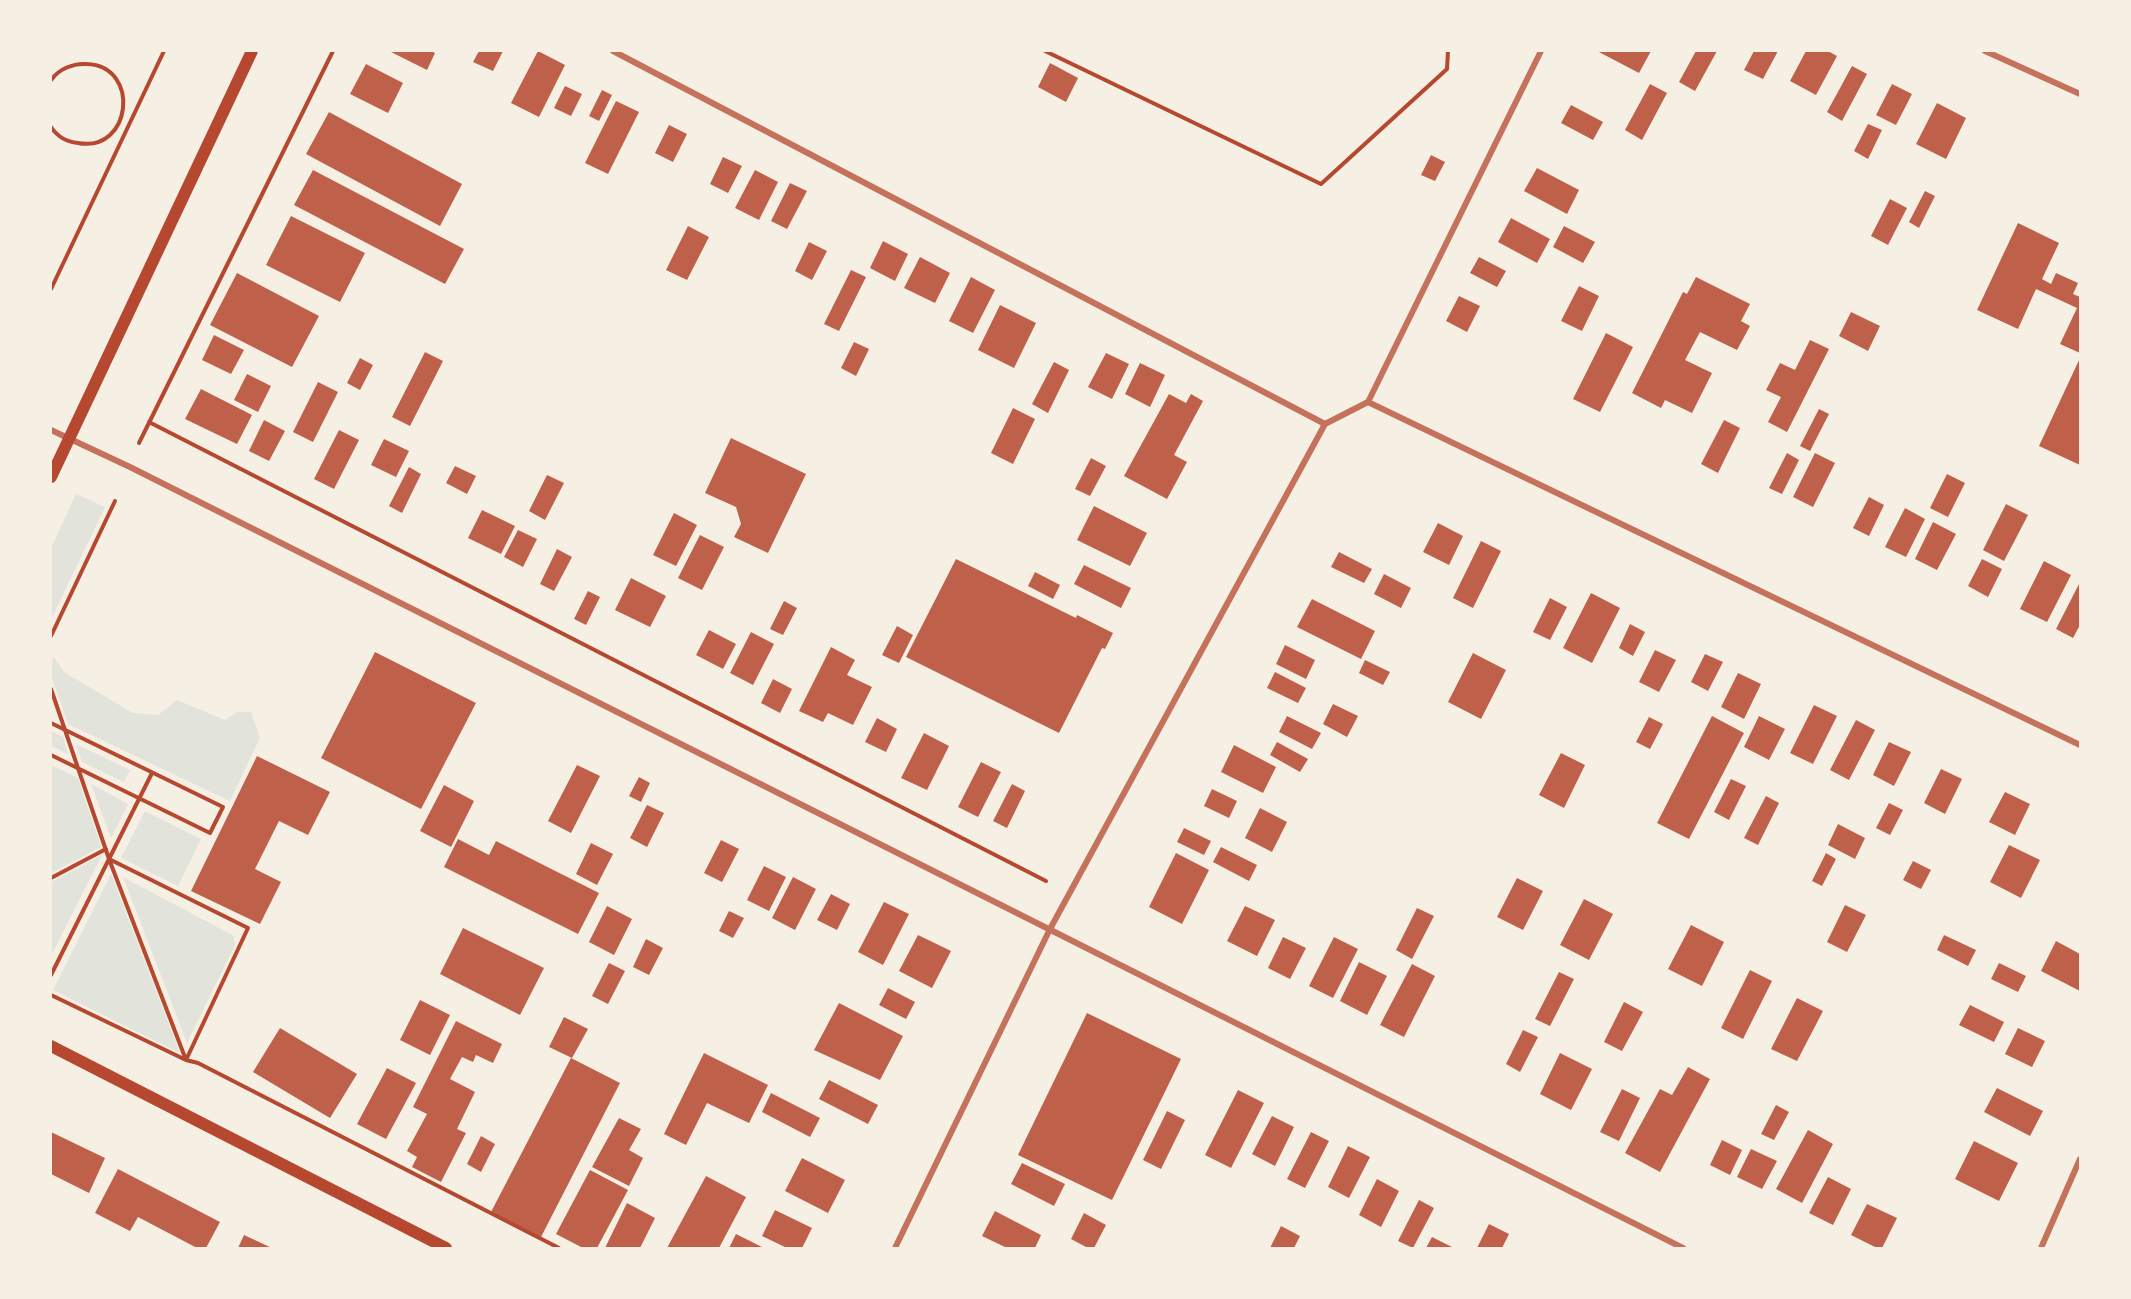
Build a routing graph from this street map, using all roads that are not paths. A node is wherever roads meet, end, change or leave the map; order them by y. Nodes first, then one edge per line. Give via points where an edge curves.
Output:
1 (252, 51) edge
2 (613, 51) edge
3 (1540, 51) edge
4 (1985, 51) edge
5 (2080, 94) edge
6 (1368, 402) junction
7 (1324, 424) junction
8 (51, 430) edge
9 (70, 440) junction
10 (51, 477) edge
11 (2080, 745) edge
12 (1050, 929) junction
13 (51, 1046) edge
14 (2080, 1159) edge
15 (446, 1248) edge
16 (895, 1248) edge
17 (1683, 1248) edge
18 (2041, 1248) edge

1 - 9 main road
2 - 7 street
3 - 6 street
4 - 5 street
6 - 7 street
6 - 11 street
7 - 12 street
8 - 9 street
9 - 10 main road
9 - 12 street
12 - 16 street
12 - 17 street
13 - 15 main road
14 - 18 street

